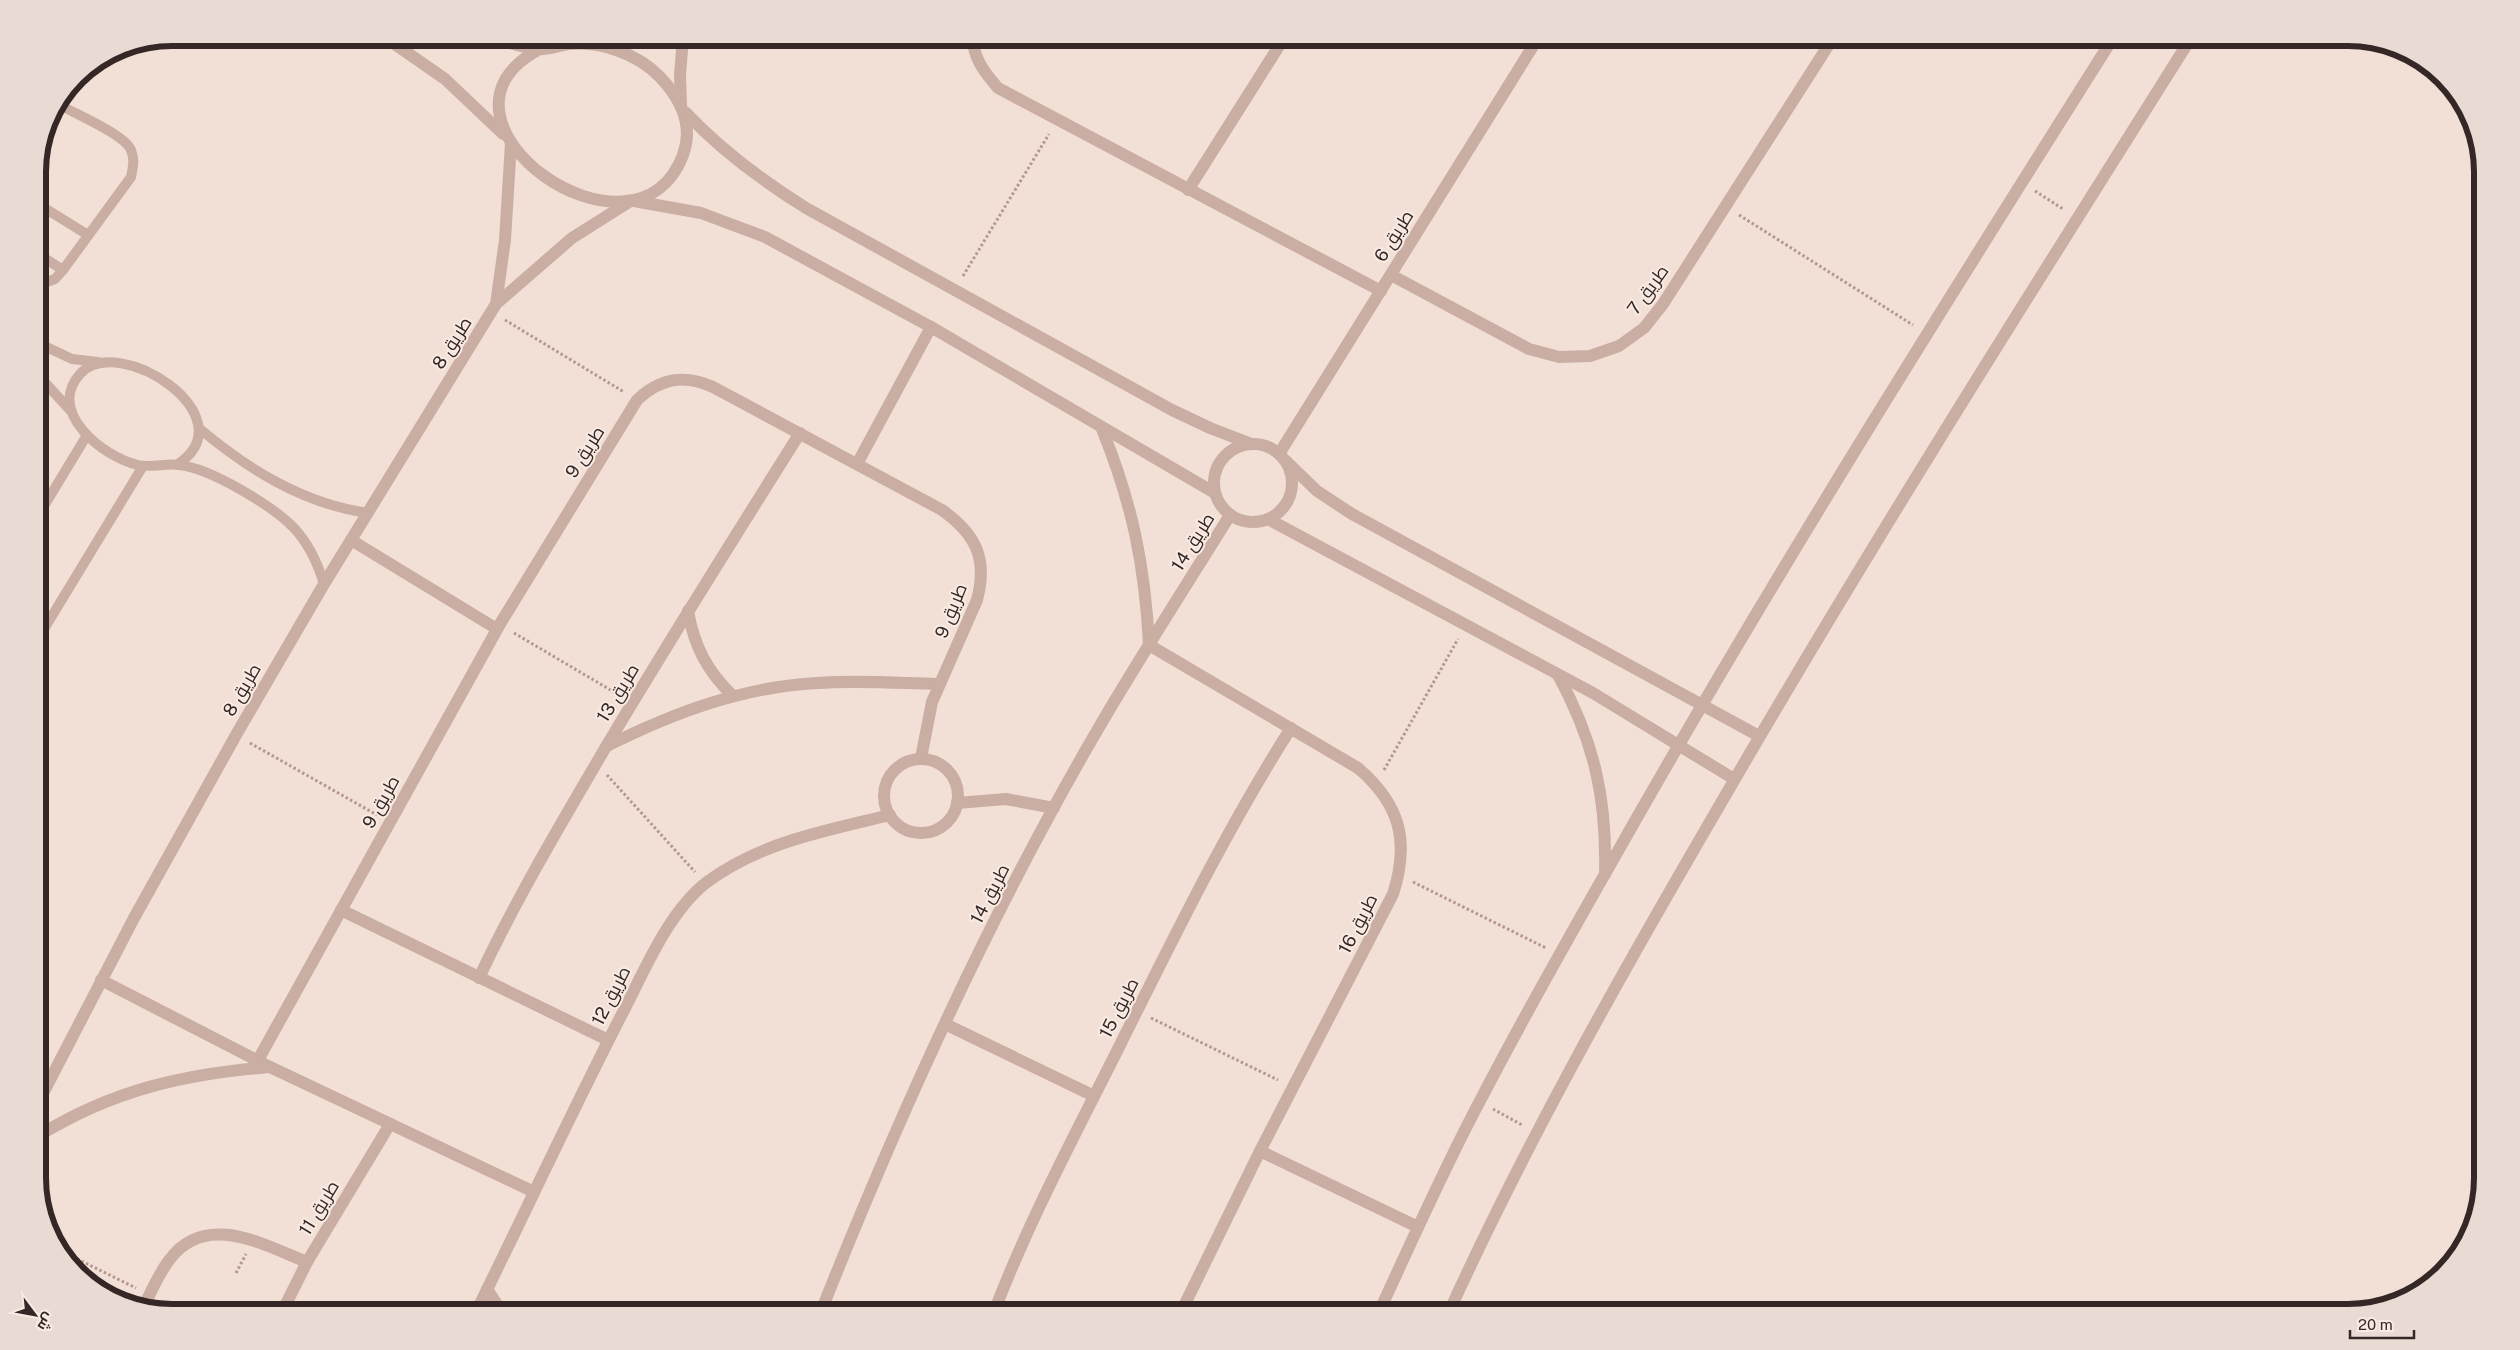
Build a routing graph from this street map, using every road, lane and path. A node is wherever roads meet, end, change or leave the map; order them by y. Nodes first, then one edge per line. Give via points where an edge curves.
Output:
1 (398, 46) edge
2 (523, 46) edge
3 (561, 46) edge
4 (605, 46) edge
5 (682, 46) edge
6 (973, 46) edge
7 (1279, 46) edge
8 (1533, 46) edge
9 (1828, 46) edge
10 (2108, 46) edge
11 (2186, 46) edge
12 (538, 50) junction
13 (64, 107) edge
14 (683, 108) junction
15 (1057, 120) junction
16 (509, 140) junction
17 (2022, 183) junction
18 (1188, 190) junction
19 (632, 202) junction
20 (1725, 207) junction
21 (47, 210) edge
22 (2077, 218) junction
23 (88, 235) junction
24 (47, 260) edge
25 (63, 270) junction
26 (1391, 274) junction
27 (47, 281) edge
28 (955, 290) junction
29 (1381, 290) junction
30 (494, 308) junction
31 (931, 328) junction
32 (1927, 333) junction
33 (47, 347) edge
34 (101, 362) junction
35 (47, 385) edge
36 (637, 400) junction
37 (72, 412) junction
38 (200, 429) junction
39 (1102, 429) junction
40 (800, 433) junction
41 (87, 435) junction
42 (1249, 443) junction
43 (1282, 457) junction
44 (178, 464) junction
45 (857, 464) junction
46 (143, 466) junction
47 (1215, 493) junction
48 (47, 501) edge
49 (368, 513) junction
50 (1230, 515) junction
51 (1268, 519) junction
52 (351, 540) junction
53 (324, 584) junction
54 (688, 611) junction
55 (47, 623) edge
56 (1467, 624) junction
57 (499, 627) junction
58 (1149, 645) junction
59 (1558, 675) junction
60 (938, 684) junction
61 (733, 696) junction
62 (632, 703) junction
63 (1702, 703) junction
64 (1291, 728) junction
65 (236, 735) junction
66 (1759, 736) junction
67 (1678, 744) junction
68 (607, 746) junction
69 (922, 758) junction
70 (597, 763) junction
71 (1734, 779) junction
72 (1376, 784) junction
73 (957, 803) junction
74 (1054, 808) junction
75 (890, 816) junction
76 (390, 822) junction
77 (1605, 874) junction
78 (1399, 875) junction
79 (705, 884) junction
80 (340, 910) junction
81 (1558, 954) junction
82 (480, 978) junction
83 (101, 980) junction
84 (1136, 1012) junction
85 (945, 1024) junction
86 (608, 1040) junction
87 (258, 1060) junction
88 (270, 1067) junction
89 (47, 1085) edge
90 (1293, 1087) junction
91 (1094, 1096) junction
92 (1479, 1101) junction
93 (390, 1124) junction
94 (47, 1130) edge
95 (1537, 1133) junction
96 (1260, 1152) junction
97 (534, 1192) junction
98 (1418, 1227) junction
99 (76, 1260) edge
100 (307, 1262) junction
101 (487, 1289) junction
102 (147, 1300) edge
103 (286, 1304) edge
104 (480, 1304) edge
105 (497, 1304) edge
106 (824, 1304) edge
107 (997, 1304) edge
108 (1186, 1304) edge
109 (1383, 1304) edge
110 (1453, 1304) edge

1 - 16 street via 446,78
2 - 12 street
3 - 12 street
4 - 14 street via 626,54 658,75
5 - 14 street via 680,75
6 - 15 street via 982,69 998,88
7 - 18 street
8 - 26 street, طريق 6
9 - 20 street, طريق 7
10 - 17 street
11 - 22 street
12 - 16 street via 510,71 502,87 500,121
13 - 23 lane via 121,138 131,149 134,163 131,177
14 - 19 street via 687,133 684,153 674,172 661,187
14 - 28 street via 730,155 780,192
15 - 18 street
15 - 28 path
16 - 19 street via 543,175 563,187 606,200
16 - 30 street, طريق 8 via 505,240
17 - 22 path
17 - 32 street
18 - 29 street
19 - 30 street, طريق 8 via 572,238
19 - 31 street via 701,213 751,231
20 - 26 street, طريق 7 via 1644,328 1619,346 1590,356 1559,357 1529,349
20 - 32 path
21 - 23 lane
22 - 66 street
23 - 25 lane
24 - 25 lane
25 - 27 lane
26 - 29 street, طريق 6
28 - 42 street via 1178,413
29 - 43 street, طريق 6
30 - 36 path
30 - 49 street, طريق 8
31 - 39 street
31 - 45 street
32 - 63 street
33 - 34 lane via 72,359
34 - 37 lane via 82,372 75,380 69,401
34 - 38 lane via 135,367 165,381 189,404
35 - 37 lane
36 - 40 street, طريق 9 via 664,381 698,380
36 - 57 street, طريق 9
37 - 41 lane
38 - 44 lane via 194,450
38 - 49 lane via 234,455 295,493 323,504
39 - 47 street
39 - 58 street via 1132,513 1141,556
40 - 45 street, طريق 9
40 - 54 street, طريق 13
41 - 46 lane via 118,458
41 - 48 lane
42 - 43 street via 1260,444
42 - 47 street via 1231,450 1224,457 1214,474
43 - 51 street via 1292,479 1292,489 1284,507
43 - 63 street via 1317,491 1352,514
44 - 46 lane
44 - 53 lane via 227,483 283,518 313,555
45 - 60 street, طريق 9 via 957,520 977,549 982,583
46 - 55 lane
47 - 50 street
49 - 52 street, طريق 8
50 - 51 street via 1249,522
50 - 58 street, طريق 14
51 - 56 street
52 - 53 street, طريق 8
52 - 57 street
53 - 65 street, طريق 8
54 - 61 street via 691,630 702,658 718,682
54 - 62 street, طريق 13
56 - 59 street
56 - 72 path
57 - 62 path
57 - 76 street, طريق 9
58 - 64 street, طريق 16
58 - 74 street, طريق 14
59 - 67 street
59 - 77 street via 1588,737 1597,770 1606,839
60 - 61 street via 815,683
60 - 69 street, طريق 9 via 926,721
61 - 68 street via 690,709
62 - 68 street, طريق 13
63 - 66 street
63 - 67 street
64 - 72 street, طريق 16 via 1358,768
64 - 84 street, طريق 15 via 1226,834
65 - 76 path
65 - 83 street, طريق 8
66 - 71 street
67 - 71 street
67 - 77 street
68 - 70 street, طريق 13
69 - 73 street via 934,761 950,773 958,790
69 - 75 street via 900,765 886,783 884,794
70 - 79 path
70 - 82 street, طريق 13 via 516,903
71 - 95 street via 1614,987
72 - 78 street, طريق 16 via 1389,801 1398,824 1401,849
73 - 74 street via 1006,799
73 - 75 street via 953,815 944,824 921,833 898,825
74 - 85 street, طريق 14
75 - 79 street, طريق 12 via 778,843 740,860
76 - 80 street, طريق 9
77 - 81 street
78 - 81 path
78 - 90 street, طريق 16 via 1384,912
79 - 86 street, طريق 12 via 675,917
80 - 82 street
80 - 87 street, طريق 9
81 - 92 street
82 - 86 street
83 - 87 street
83 - 89 street, طريق 8
84 - 90 path
84 - 91 street, طريق 15
85 - 91 street
85 - 106 street, طريق 14 via 881,1165
86 - 97 street, طريق 12
87 - 88 street
88 - 93 street
88 - 94 street via 216,1071 162,1082 110,1099
90 - 96 street, طريق 16
91 - 107 street, طريق 15 via 1029,1230
92 - 95 path
92 - 98 street
93 - 97 street
93 - 100 street, طريق 11
95 - 110 street
96 - 98 street
96 - 108 street, طريق 16
97 - 101 street, طريق 12
98 - 109 street
99 - 102 path
100 - 102 street via 238,1235 213,1234 190,1242 170,1258
100 - 103 street, طريق 11
101 - 104 street, طريق 12
101 - 105 street

